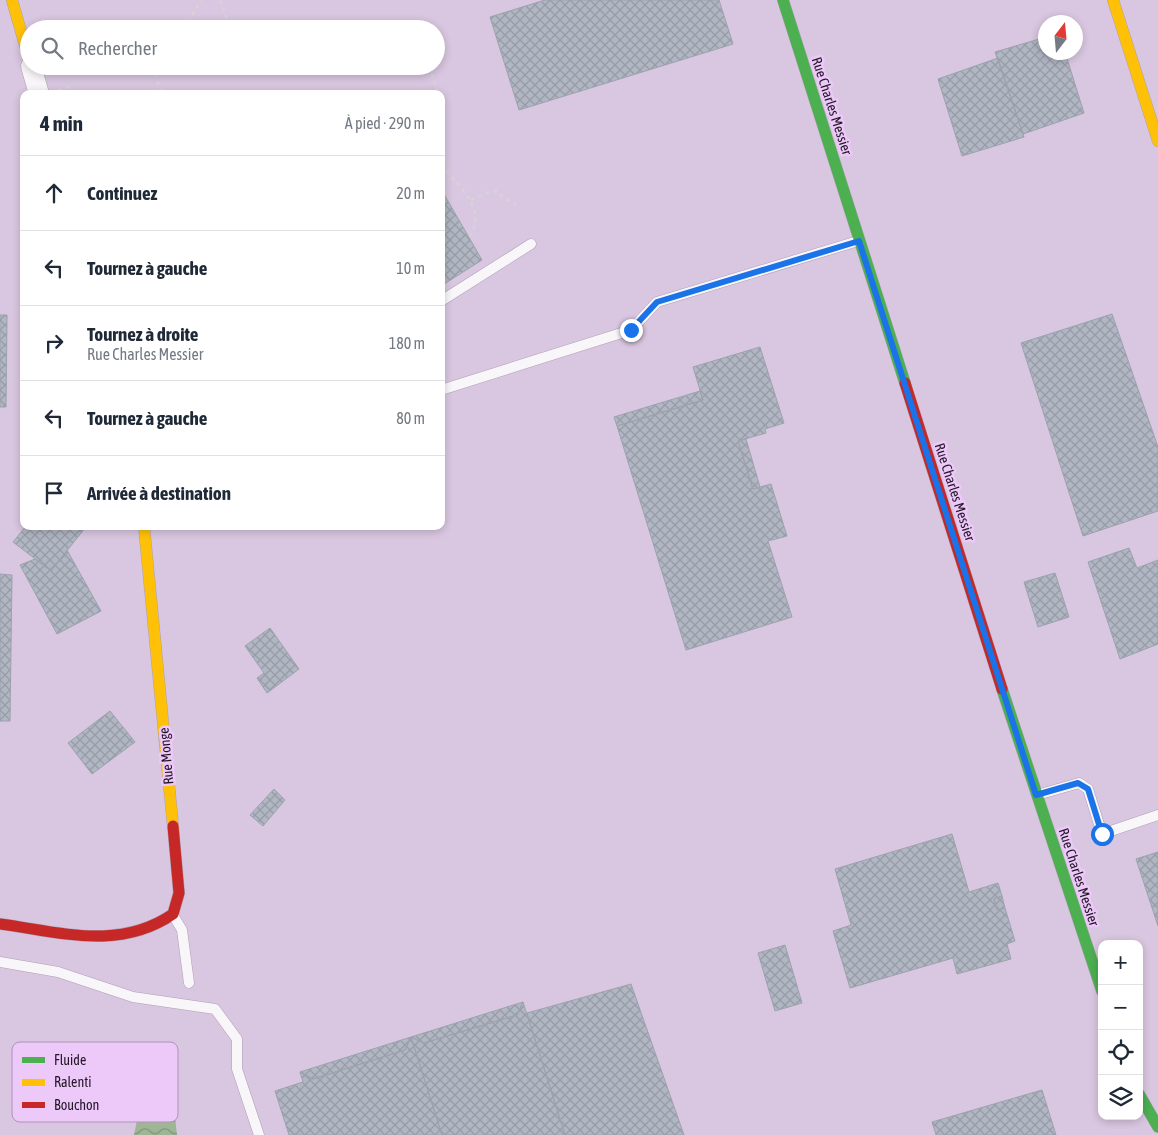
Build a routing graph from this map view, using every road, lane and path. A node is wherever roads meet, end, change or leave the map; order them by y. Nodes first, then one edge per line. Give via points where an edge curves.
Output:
1 (12, 0) edge
2 (201, 0) edge
3 (220, 0) edge
4 (783, 0) edge
5 (1113, 0) edge
6 (189, 20) edge
7 (228, 20) edge
8 (20, 27) edge
9 (33, 75) edge
10 (155, 75) edge
11 (432, 75) edge
12 (37, 90) edge
13 (161, 90) edge
14 (437, 90) edge
15 (1158, 141) edge
16 (445, 170) edge
17 (472, 200) junction
18 (519, 206) dead end
19 (469, 238) dead end
20 (859, 241) junction
21 (530, 244) dead end
22 (445, 298) edge
23 (445, 389) edge
24 (144, 530) edge
25 (1036, 795) junction
26 (1158, 815) edge
27 (173, 914) junction
28 (0, 924) edge
29 (0, 962) edge
30 (189, 983) dead end
31 (1100, 985) edge
32 (1143, 1101) edge
33 (1158, 1127) edge
34 (260, 1135) edge

1 - 8 street
2 - 6 path
3 - 7 path
4 - 20 street, Rue Charles Messier
5 - 15 street
9 - 12 street
10 - 13 path
11 - 14 path
16 - 17 path
17 - 18 path via 497,191
17 - 19 path via 475,229
20 - 23 lane via 657,302 631,330
20 - 25 street, Rue Charles Messier
21 - 22 lane
24 - 27 street, Rue Monge via 179,893
25 - 26 lane via 1078,783 1088,789 1102,834
25 - 31 street, Rue Charles Messier
27 - 28 street via 160,923 130,934 93,935
27 - 30 lane via 182,930
29 - 34 lane via 58,972 133,997 215,1008 237,1039 237,1069
32 - 33 street

